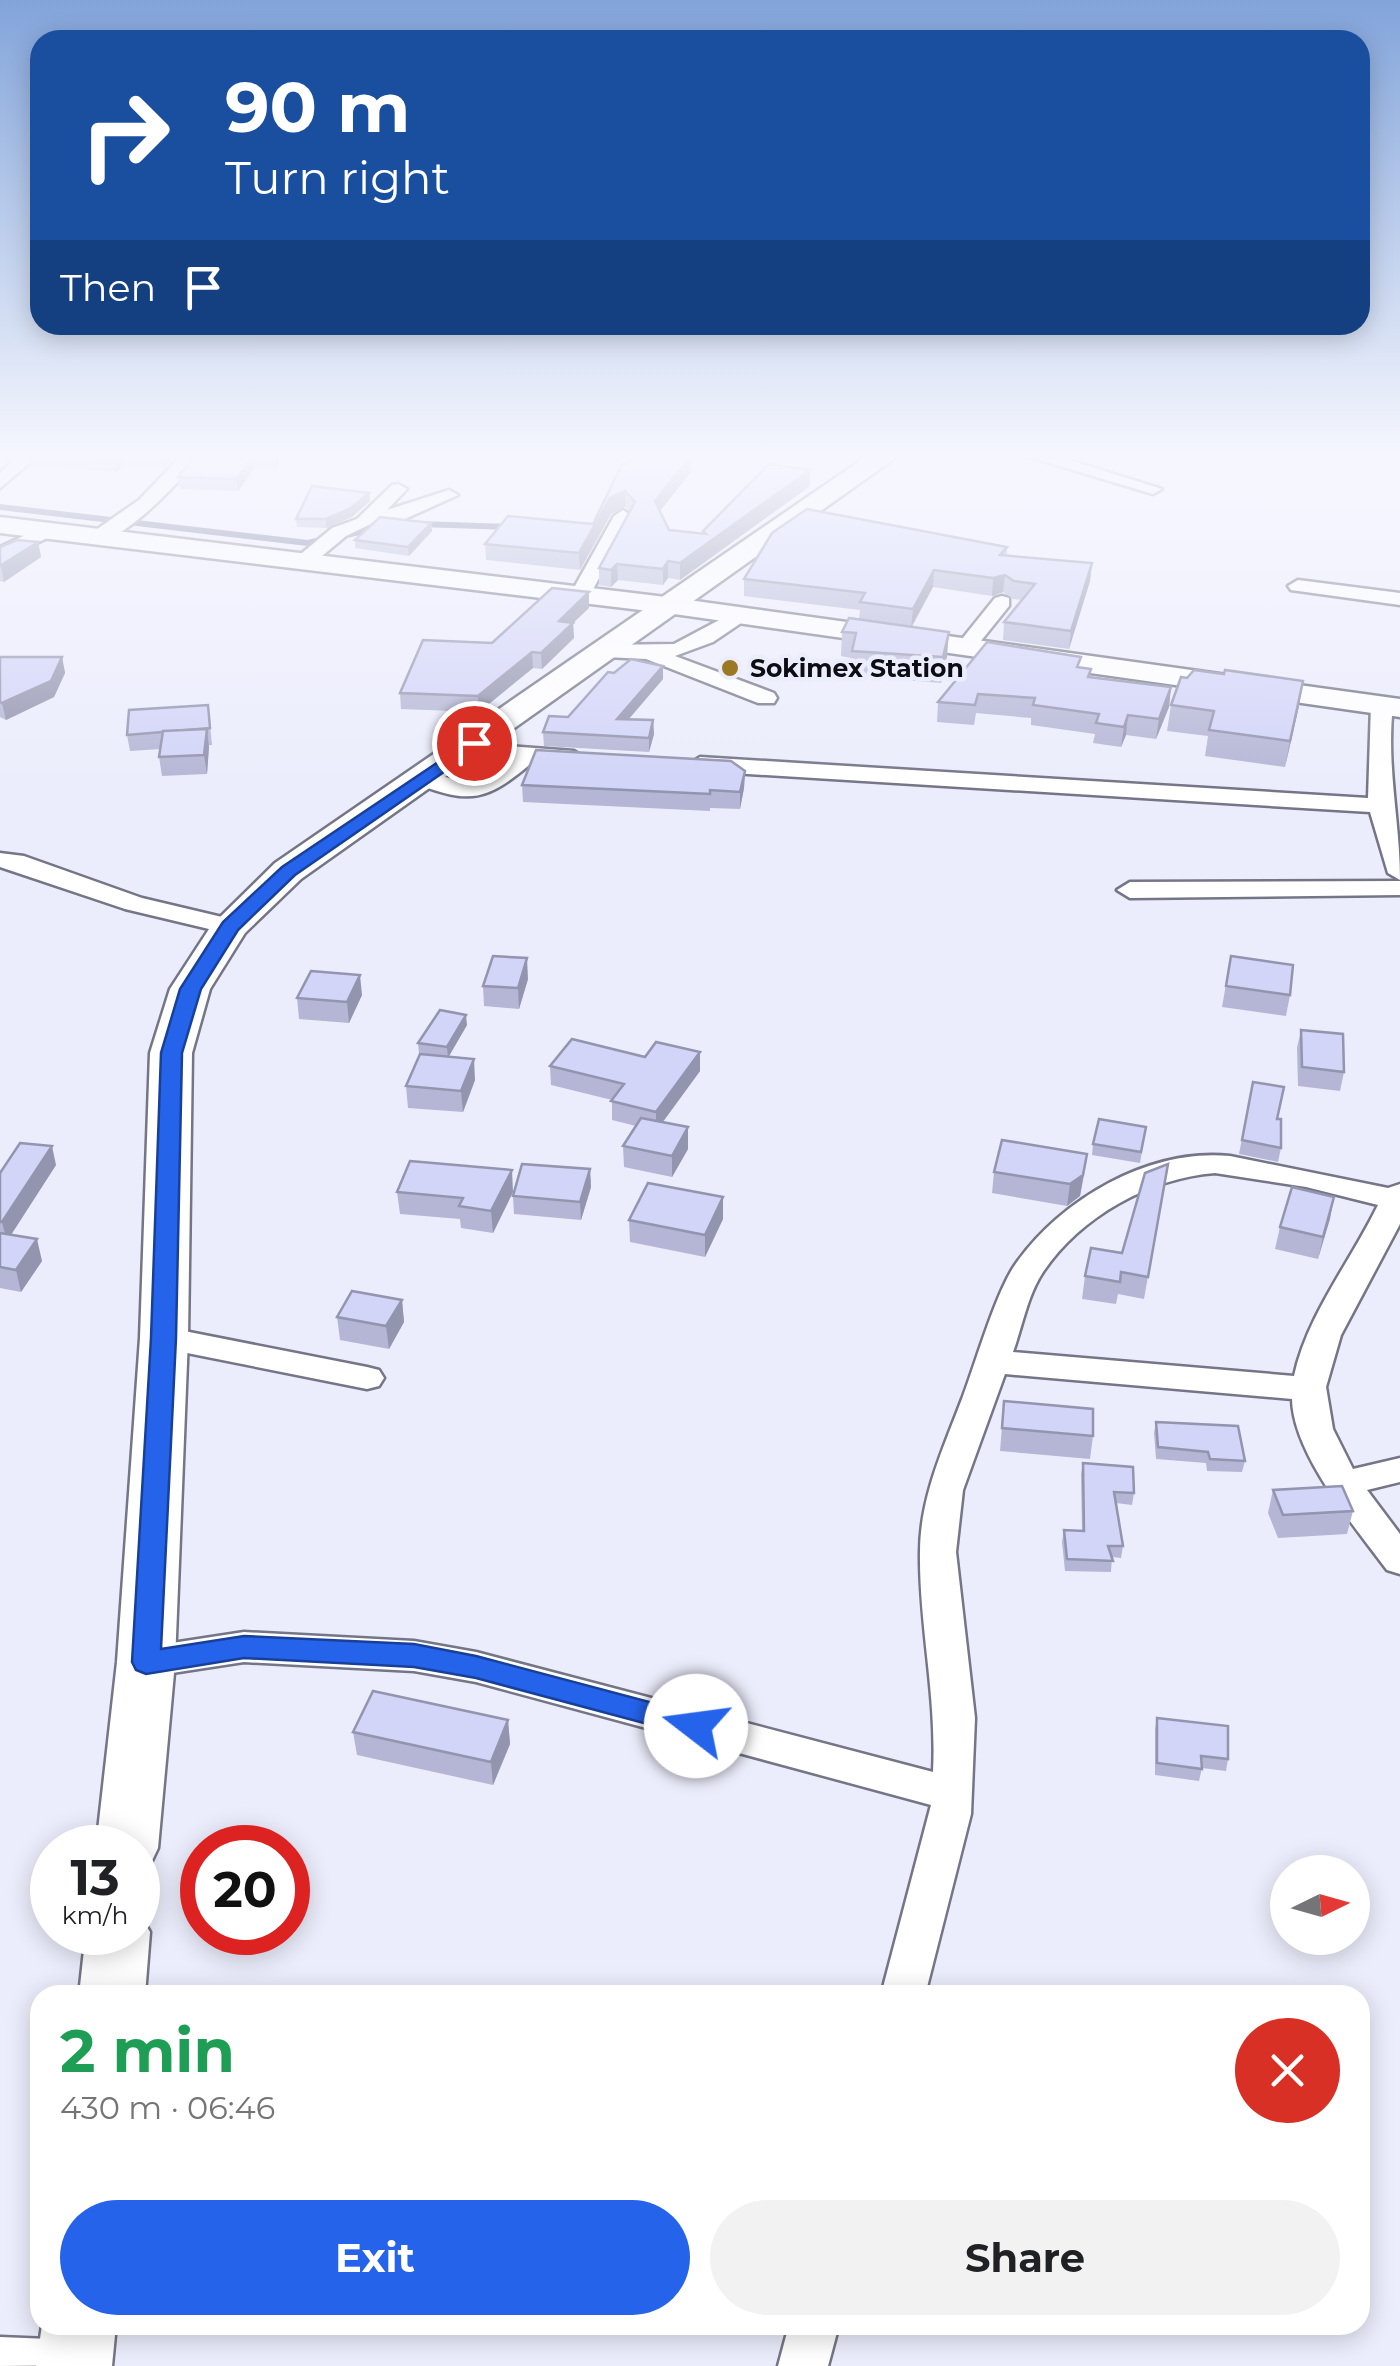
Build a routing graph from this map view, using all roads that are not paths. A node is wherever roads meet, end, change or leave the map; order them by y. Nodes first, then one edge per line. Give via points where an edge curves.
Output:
1 (323, 564) edge
2 (598, 564) edge
3 (733, 564) edge
4 (1298, 586) dead end
5 (580, 595) junction
6 (1400, 598) edge
7 (1002, 602) dead end
8 (674, 606) junction
9 (740, 615) junction
10 (965, 648) junction
11 (606, 651) junction
12 (652, 654) junction
13 (766, 698) dead end
14 (1391, 706) edge
15 (474, 743) junction
16 (526, 756) junction
17 (603, 759) edge
18 (680, 763) edge
19 (422, 778) junction
20 (1380, 806) junction
21 (0, 860) edge
22 (1400, 872) edge
23 (1400, 888) edge
24 (1130, 890) dead end
25 (230, 926) junction
26 (1398, 1197) edge
27 (164, 1338) junction
28 (994, 1362) junction
29 (367, 1378) dead end
30 (1308, 1389) junction
31 (1400, 1470) edge
32 (1344, 1483) junction
33 (1400, 1560) edge
34 (146, 1662) junction
35 (952, 1794) junction
36 (129, 1825) edge
37 (116, 1955) edge
38 (113, 1985) edge
39 (905, 1985) edge
40 (78, 2335) edge
41 (811, 2335) edge
42 (0, 2362) edge
43 (74, 2366) edge
44 (803, 2366) edge

1 - 5 main road
2 - 5 street
3 - 8 highway
4 - 6 street
5 - 8 main road
7 - 10 street
8 - 9 main road
8 - 11 highway
9 - 10 main road
9 - 12 street via 702,643
10 - 14 main road
11 - 12 street
11 - 15 highway
12 - 13 street
14 - 20 street via 1376,750
15 - 16 street
15 - 19 highway
16 - 17 street
16 - 19 street via 480,792 460,794
18 - 20 street
19 - 25 highway via 288,871
20 - 22 street
21 - 25 street via 134,904
23 - 24 street
25 - 27 highway via 190,989 172,1053
26 - 28 street via 1218,1164 1162,1171 1105,1197 1050,1243 1027,1270
26 - 30 street via 1334,1312
27 - 29 street
27 - 34 highway
28 - 30 street
28 - 35 street via 945,1490 938,1552 955,1718
30 - 32 street via 1311,1416
31 - 32 street
32 - 33 street
34 - 35 street via 244,1647 414,1656
34 - 36 highway
35 - 39 street
37 - 38 highway
40 - 43 highway
41 - 44 street
42 - 43 street

